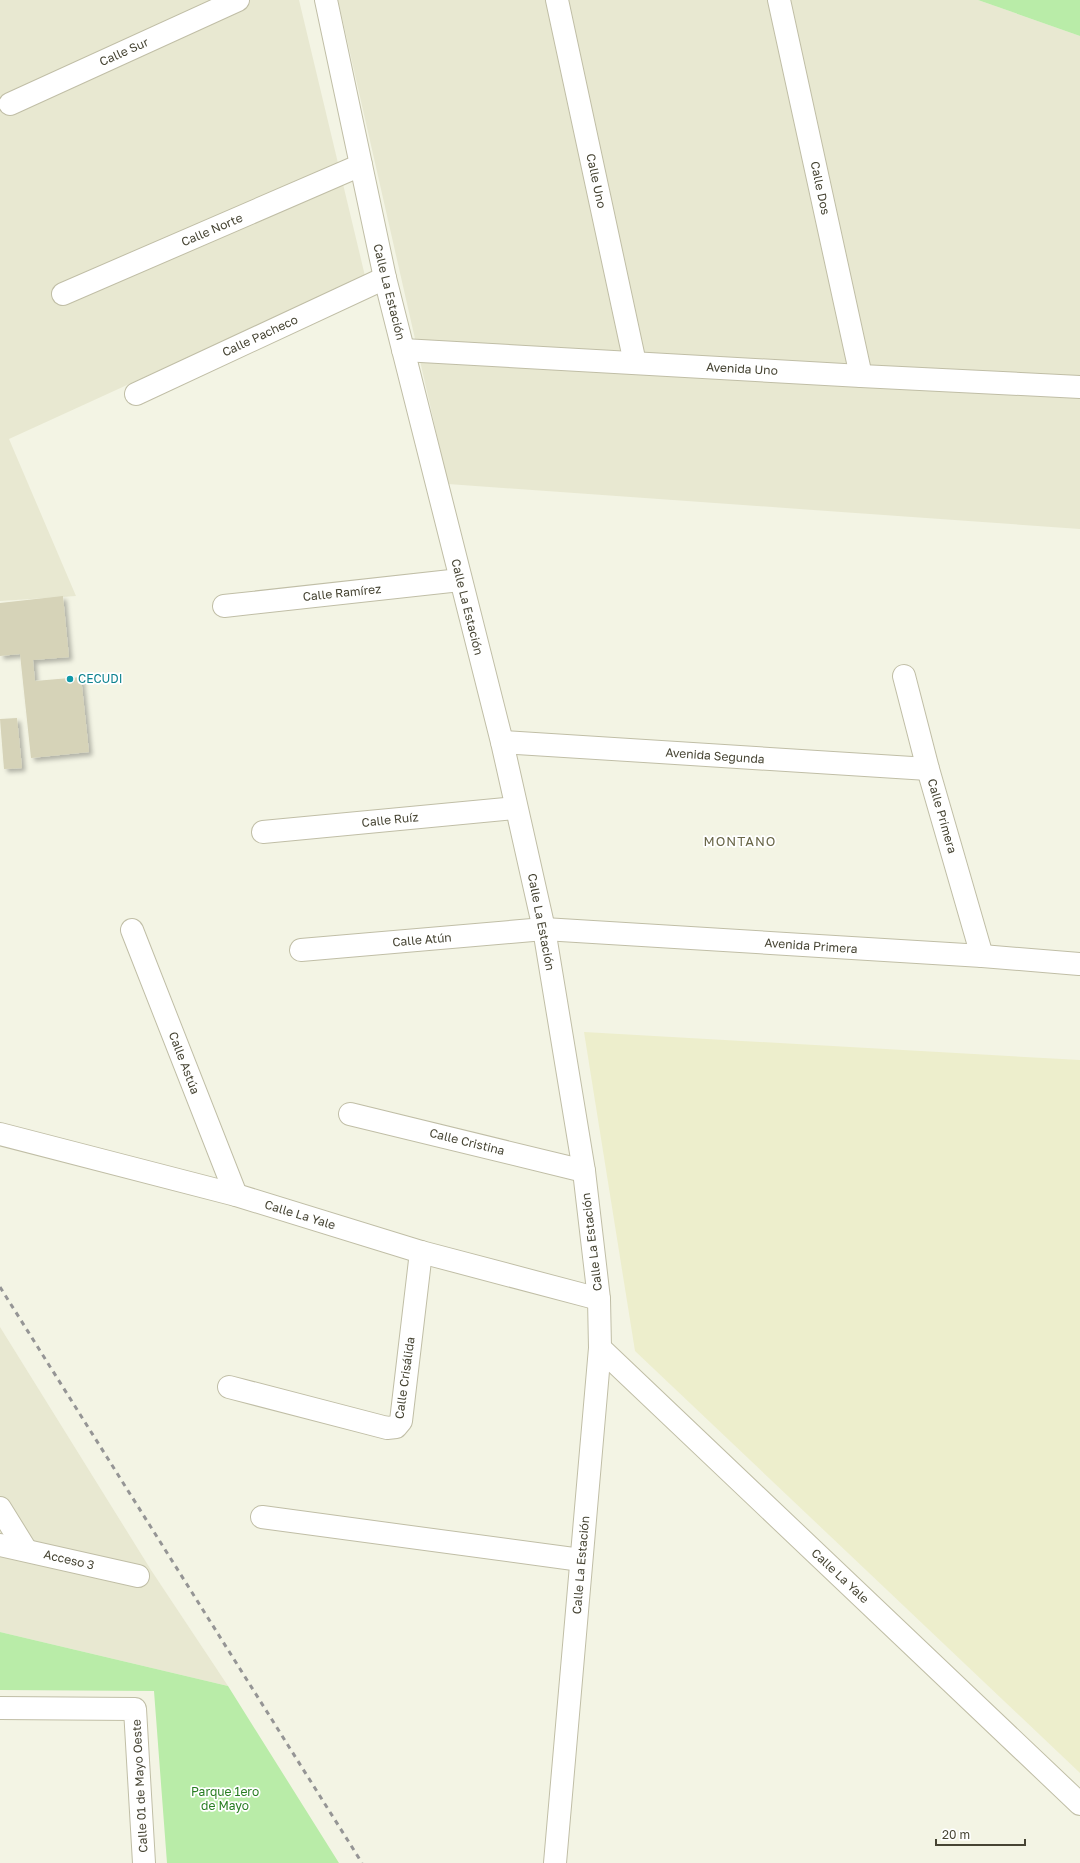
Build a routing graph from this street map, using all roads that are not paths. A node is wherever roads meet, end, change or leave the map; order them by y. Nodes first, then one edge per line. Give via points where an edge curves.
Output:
1 (238, 0) edge
2 (326, 0) edge
3 (557, 0) edge
4 (779, 0) edge
5 (10, 104) dead end
6 (361, 165) junction
7 (385, 278) junction
8 (63, 294) dead end
9 (403, 350) junction
10 (635, 363) junction
11 (861, 376) junction
12 (1080, 387) edge
13 (136, 394) dead end
14 (460, 580) junction
15 (224, 606) dead end
16 (904, 676) dead end
17 (502, 742) junction
18 (928, 769) junction
19 (516, 808) junction
20 (263, 832) dead end
21 (544, 929) junction
22 (132, 930) dead end
23 (301, 950) dead end
24 (982, 956) junction
25 (1079, 964) dead end
26 (350, 1114) dead end
27 (0, 1134) edge
28 (584, 1171) junction
29 (236, 1195) junction
30 (421, 1252) junction
31 (599, 1299) junction
32 (600, 1348) junction
33 (230, 1387) dead end
34 (0, 1508) edge
35 (262, 1517) dead end
36 (0, 1544) edge
37 (26, 1550) junction
38 (581, 1560) junction
39 (138, 1576) dead end
40 (0, 1708) edge
41 (1080, 1804) edge
42 (144, 1863) edge
43 (555, 1863) edge

1 - 5 street, Calle Sur
2 - 6 street, Calle La Estación
3 - 10 street, Calle Uno
4 - 11 street, Calle Dos
6 - 7 street, Calle La Estación
6 - 8 street, Calle Norte
7 - 9 street, Calle La Estación
7 - 13 street, Calle Pacheco
9 - 10 street, Avenida Uno
9 - 14 street, Calle La Estación
10 - 11 street, Avenida Uno
11 - 12 street, Avenida Uno
14 - 15 street, Calle Ramírez
14 - 17 street, Calle La Estación
16 - 18 street, Calle Primera
17 - 18 street, Avenida Segunda
17 - 19 street, Calle La Estación
18 - 24 street, Calle Primera
19 - 20 street, Calle Ruíz
19 - 21 street, Calle La Estación
21 - 23 street, Calle Atún
21 - 24 street, Avenida Primera
21 - 28 street, Calle La Estación
22 - 29 street, Calle Astúa
24 - 25 street, Avenida Primera
26 - 28 street, Calle Cristina
27 - 29 street, Calle La Yale
28 - 31 street, Calle La Estación
29 - 30 street, Calle La Yale
30 - 31 street, Calle La Yale
30 - 33 street, Calle Crisálida via 401,1421 396,1427 387,1428
31 - 32 street, Calle La Estación
32 - 38 street, Calle La Estación
32 - 41 street, Calle La Yale
34 - 37 street
35 - 38 street
36 - 37 street, Acceso 3
37 - 39 street, Acceso 3
38 - 43 street, Calle La Estación
40 - 42 street, Calle 01 de Mayo Oeste via 135,1709

